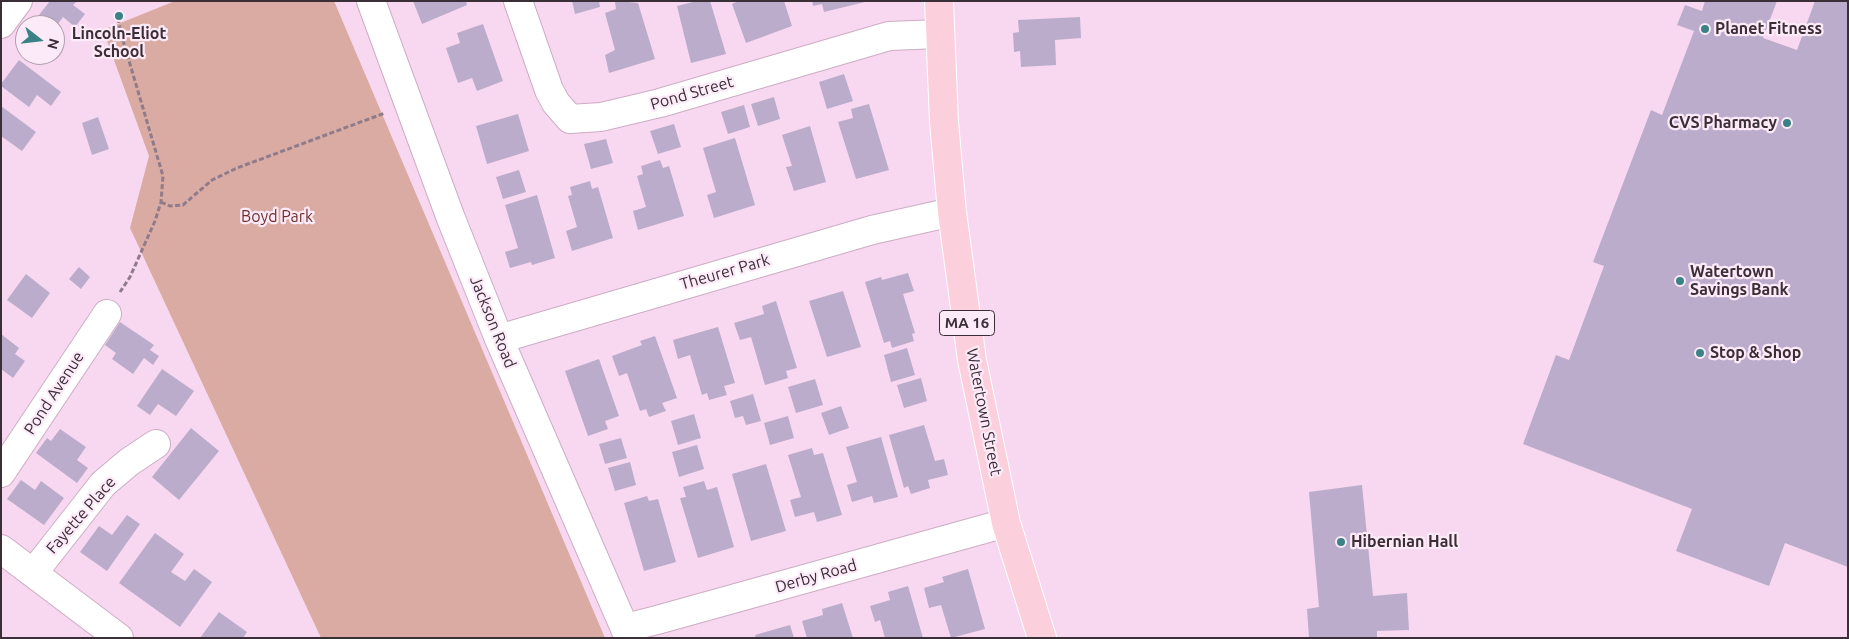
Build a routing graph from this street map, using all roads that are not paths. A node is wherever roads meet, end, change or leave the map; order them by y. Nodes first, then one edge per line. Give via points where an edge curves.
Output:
1 (18, 1) edge
2 (371, 1) edge
3 (518, 1) edge
4 (939, 1) edge
5 (1, 24) edge
6 (939, 34) junction
7 (952, 212) junction
8 (107, 314) road end
9 (499, 338) junction
10 (156, 444) dead end
11 (1, 473) edge
12 (1006, 523) junction
13 (1, 549) edge
14 (34, 572) junction
15 (627, 633) edge
16 (119, 638) edge
17 (1042, 638) edge

1 - 5 street
2 - 9 street, Jackson Road
3 - 6 street, Pond Street via 549,90 556,104 570,119 601,117 660,104 889,36
4 - 6 main road, Watertown Street / MA 16
6 - 7 main road, Watertown Street / MA 16
7 - 9 street, Theurer Park via 872,230
7 - 12 main road, Watertown Street / MA 16 via 972,360
8 - 11 street, Pond Avenue
9 - 15 street, Jackson Road
10 - 14 street, Fayette Place via 104,484
12 - 15 street, Derby Road via 657,620
12 - 17 main road, Watertown Street / MA 16
13 - 14 street
14 - 16 street

